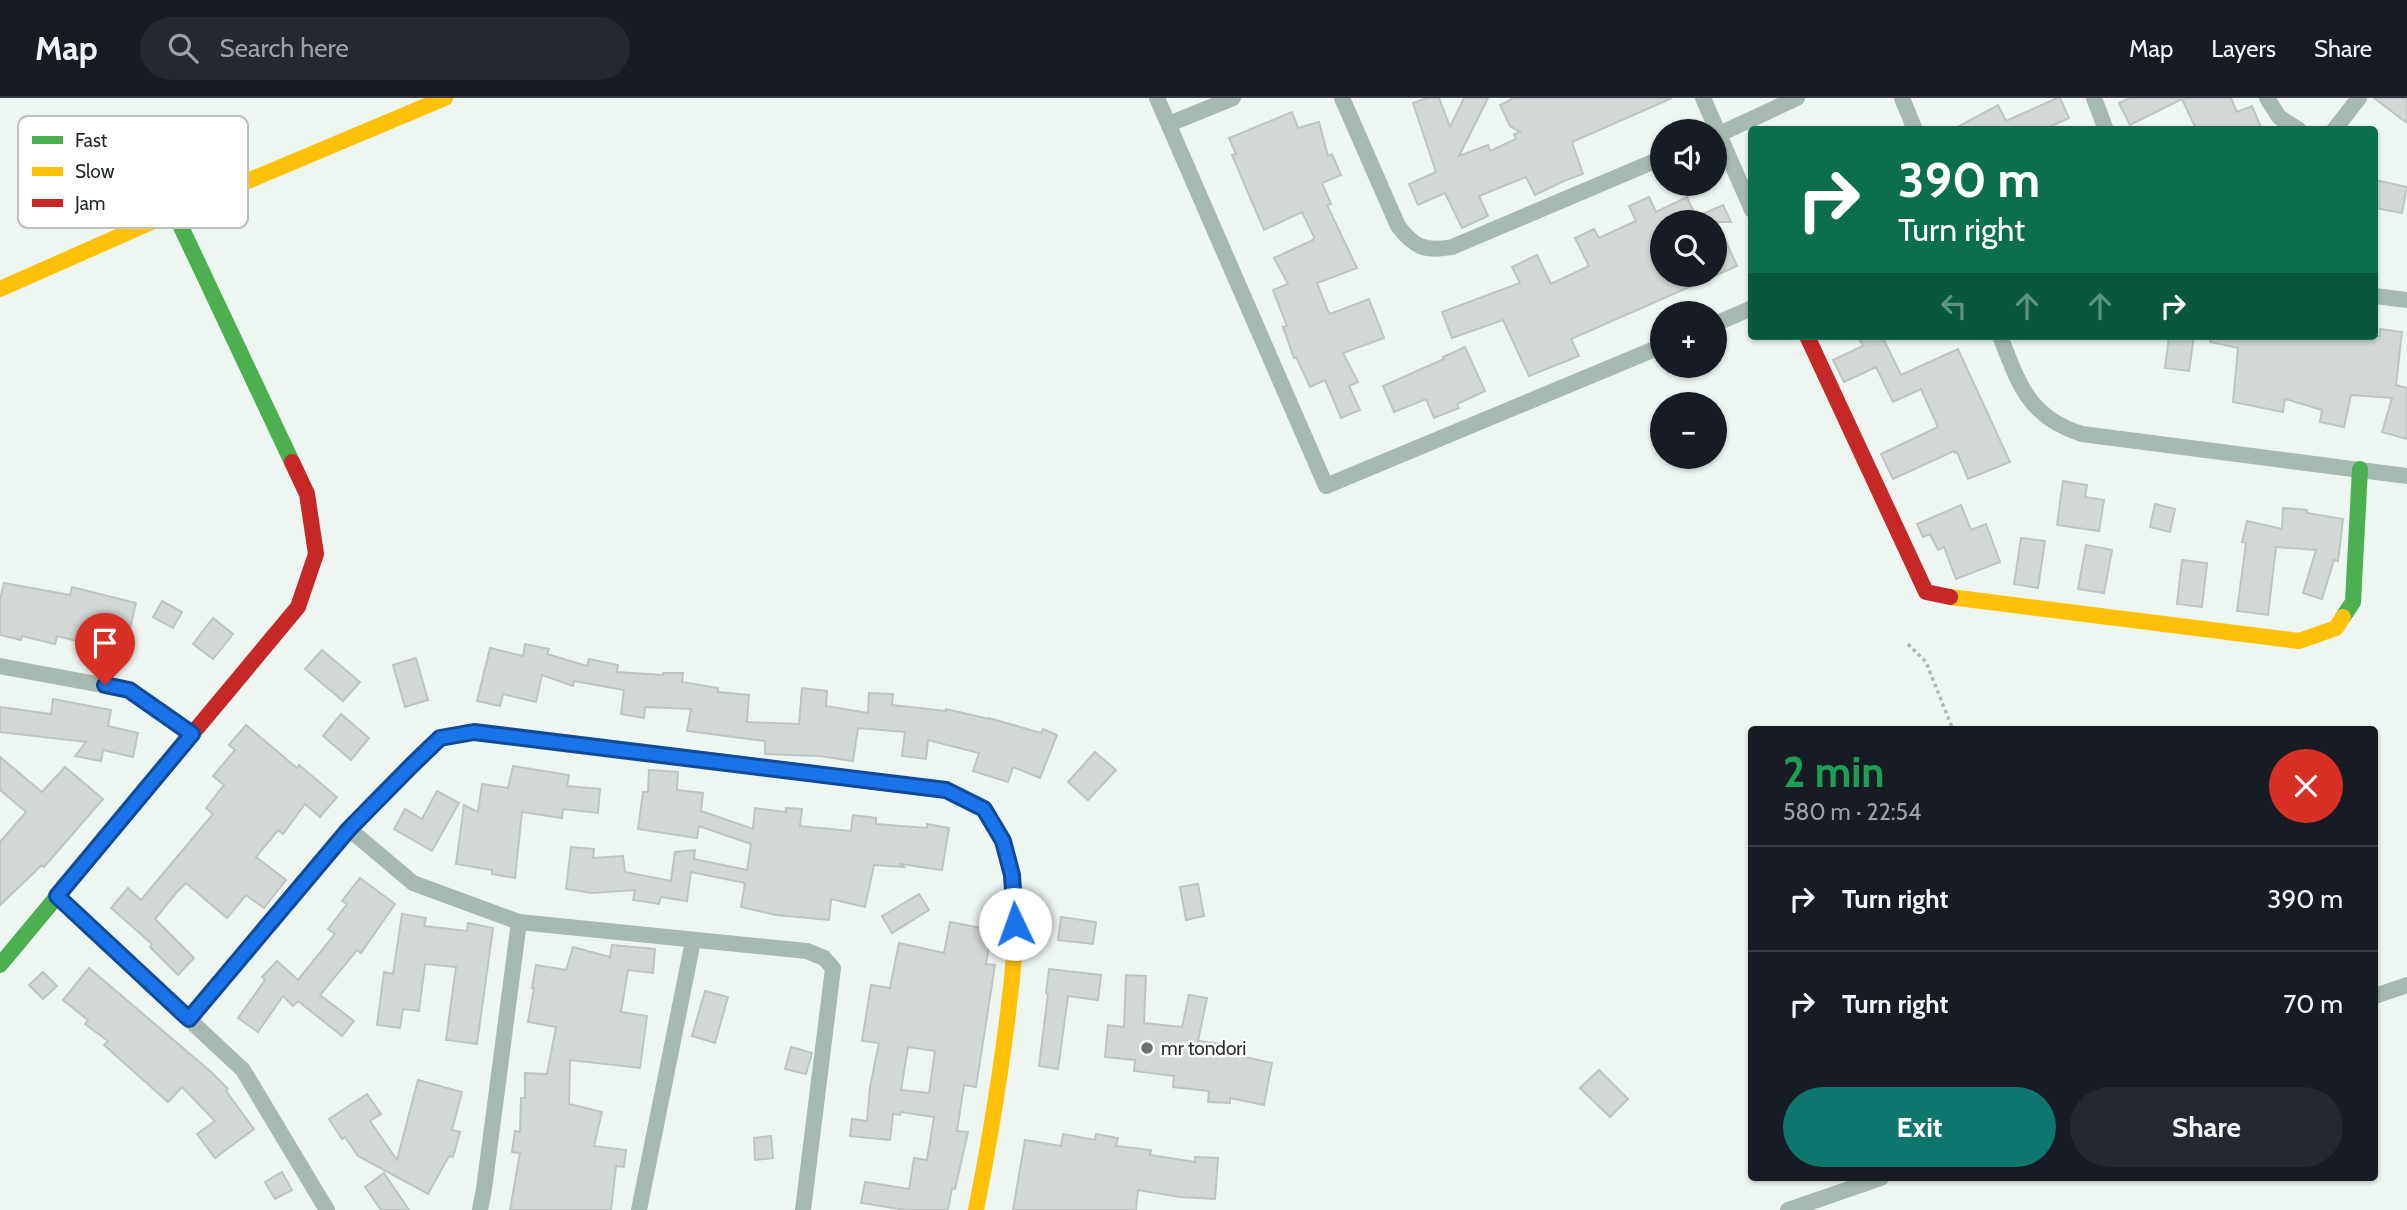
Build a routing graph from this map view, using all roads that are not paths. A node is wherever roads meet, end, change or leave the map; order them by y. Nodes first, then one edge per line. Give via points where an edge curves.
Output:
1 (445, 98) edge
2 (1157, 98) edge
3 (1233, 98) edge
4 (1342, 98) edge
5 (1703, 98) edge
6 (1797, 98) edge
7 (1902, 98) edge
8 (2094, 98) edge
9 (2267, 98) edge
10 (2359, 98) edge
11 (1711, 119) edge
12 (1169, 124) junction
13 (1913, 126) edge
14 (2104, 126) edge
15 (2293, 126) edge
16 (2337, 126) edge
17 (1727, 130) edge
18 (1727, 156) edge
19 (1650, 163) edge
20 (248, 181) edge
21 (1748, 201) edge
22 (138, 228) edge
23 (182, 228) edge
24 (0, 289) edge
25 (2378, 296) edge
26 (2407, 300) edge
27 (1748, 310) edge
28 (1727, 319) edge
29 (1809, 340) edge
30 (2002, 340) edge
31 (1650, 351) edge
32 (2360, 469) junction
33 (2407, 476) edge
34 (0, 666) edge
35 (192, 734) junction
36 (349, 829) junction
37 (57, 896) junction
38 (519, 922) junction
39 (693, 941) junction
40 (0, 965) edge
41 (2407, 985) edge
42 (2378, 995) edge
43 (189, 1019) junction
44 (1872, 1181) edge
45 (327, 1210) edge
46 (480, 1210) edge
47 (639, 1210) edge
48 (803, 1210) edge
49 (976, 1210) edge
50 (1788, 1210) edge

1 - 20 street
2 - 12 street
3 - 12 street
4 - 19 street via 1398,226 1420,247 1452,247
5 - 11 street
6 - 17 street
7 - 13 street
8 - 14 street
9 - 15 street via 2279,117
10 - 16 street
12 - 31 street via 1326,486
18 - 21 street
22 - 24 street
23 - 35 street via 307,494 316,554 298,607
25 - 26 street
27 - 28 street
29 - 32 street via 1926,592 2299,641 2336,628 2353,602
30 - 32 street via 2032,404 2064,428
32 - 33 street
34 - 35 street via 129,690
35 - 37 street
36 - 38 street via 413,883
36 - 43 street
36 - 49 street via 440,738 474,732 946,790 984,809 1003,841 1012,875 1016,948
37 - 40 street
37 - 43 street
38 - 39 street
38 - 46 street
39 - 47 street
39 - 48 street via 807,951 833,968
41 - 42 street
43 - 45 street via 243,1070
44 - 50 street

